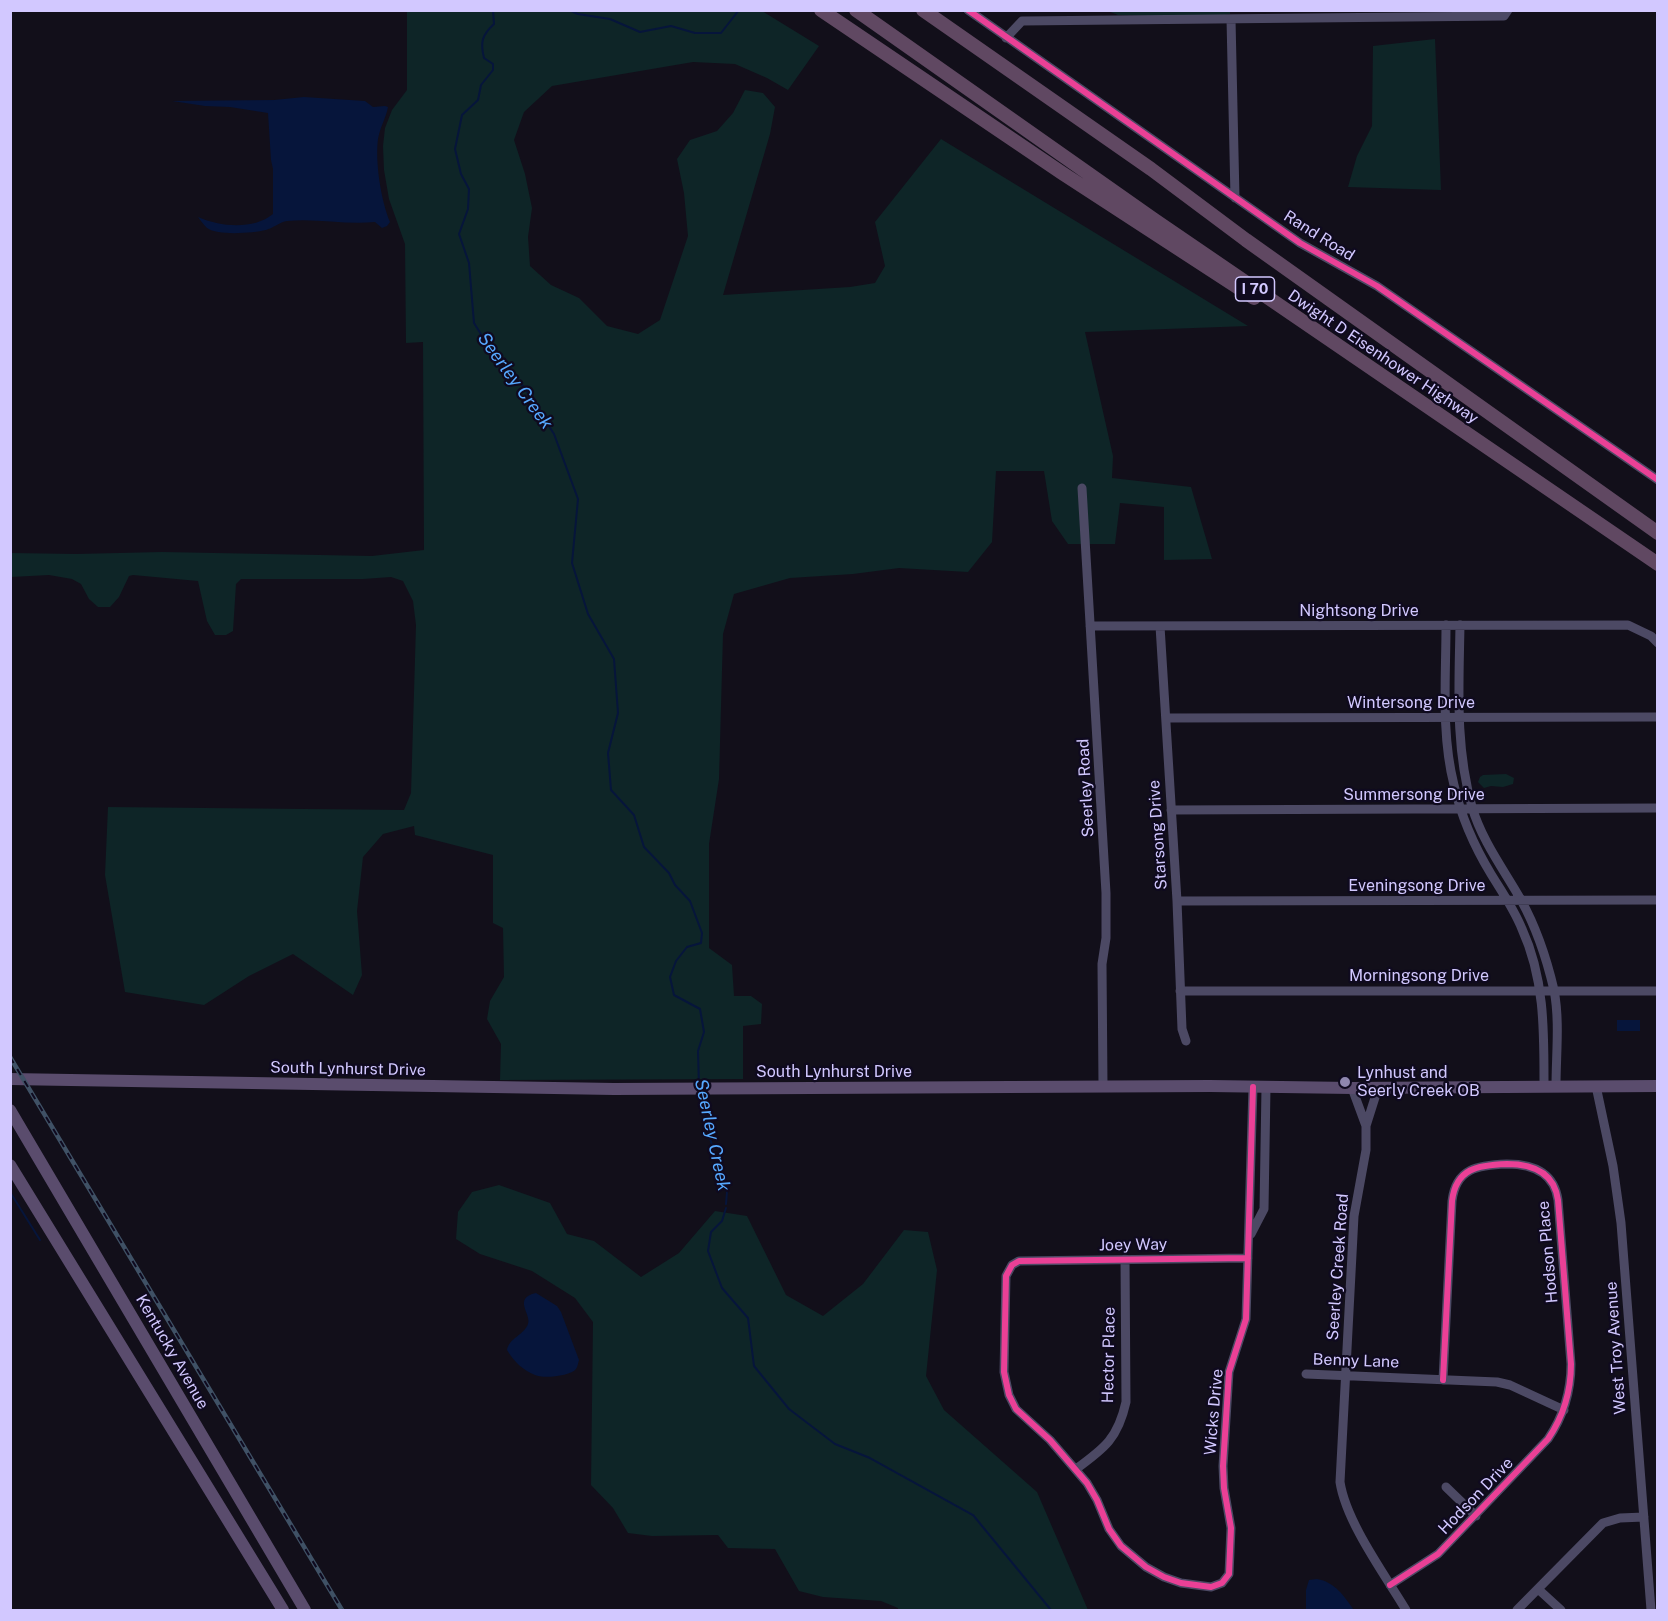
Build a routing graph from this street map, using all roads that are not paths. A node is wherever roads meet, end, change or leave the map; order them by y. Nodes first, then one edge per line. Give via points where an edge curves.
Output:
1 (821, 10) edge
2 (856, 10) edge
3 (923, 10) edge
4 (936, 10) edge
5 (968, 10) edge
6 (1506, 13) edge
7 (1231, 19) junction
8 (1006, 38) junction
9 (1000, 63) junction
10 (1235, 198) junction
11 (1364, 364) junction
12 (1658, 480) edge
13 (1082, 488) dead end
14 (1658, 533) edge
15 (1658, 564) edge
16 (1446, 625) junction
17 (1460, 625) junction
18 (1090, 626) junction
19 (1160, 626) junction
20 (1658, 643) edge
21 (1658, 717) edge
22 (1166, 718) junction
23 (1446, 718) junction
24 (1458, 718) junction
25 (1658, 808) edge
26 (1171, 810) junction
27 (1462, 810) junction
28 (1473, 810) junction
29 (1658, 900) edge
30 (1177, 901) junction
31 (1509, 901) junction
32 (1522, 901) junction
33 (1180, 991) junction
34 (1658, 991) edge
35 (1540, 992) junction
36 (1554, 992) junction
37 (1186, 1041) dead end
38 (10, 1079) edge
39 (1103, 1086) junction
40 (1253, 1086) junction
41 (1266, 1086) junction
42 (1550, 1086) junction
43 (1596, 1086) junction
44 (1658, 1086) edge
45 (1352, 1088) junction
46 (1378, 1088) junction
47 (10, 1110) edge
48 (10, 1122) edge
49 (1366, 1126) junction
50 (22, 1129) junction
51 (10, 1165) edge
52 (1249, 1236) junction
53 (1125, 1258) junction
54 (1248, 1258) junction
55 (1306, 1374) dead end
56 (1346, 1375) junction
57 (1443, 1380) junction
58 (1564, 1410) junction
59 (1076, 1469) junction
60 (1446, 1487) dead end
61 (1476, 1516) junction
62 (1644, 1517) junction
63 (1390, 1584) junction
64 (1538, 1589) junction
65 (283, 1611) edge
66 (305, 1611) edge
67 (1406, 1611) edge
68 (1517, 1611) edge
69 (1561, 1611) edge
70 (1651, 1611) edge

1 - 11 highway via 1231,285
2 - 11 highway, Dwight D Eisenhower Highway / I 70
3 - 9 highway, Dwight D Eisenhower Highway / I 70
4 - 9 highway
5 - 8 street, Rand Road
6 - 7 street
7 - 8 street via 1022,21
7 - 10 street
8 - 10 street, Rand Road
9 - 14 highway, Dwight D Eisenhower Highway / I 70
10 - 12 street, Rand Road via 1320,255 1377,286
11 - 15 highway, Dwight D Eisenhower Highway / I 70
13 - 18 street, Seerley Road
16 - 17 street, Nightsong Drive
16 - 19 street, Nightsong Drive
16 - 23 street
17 - 20 street, Nightsong Drive via 1628,625
17 - 24 street
18 - 19 street, Nightsong Drive
18 - 39 street, Seerley Road via 1106,893
19 - 22 street, Starsong Drive
21 - 24 street, Wintersong Drive
22 - 23 street, Wintersong Drive
22 - 26 street, Starsong Drive
23 - 24 street, Wintersong Drive
23 - 27 street via 1454,784
24 - 28 street via 1463,771
25 - 28 street, Summersong Drive
26 - 27 street, Summersong Drive
26 - 30 street, Starsong Drive
27 - 28 street, Summersong Drive
27 - 31 street via 1473,842
28 - 32 street
29 - 32 street, Eveningsong Drive
30 - 31 street, Eveningsong Drive
30 - 33 street, Starsong Drive
31 - 32 street, Eveningsong Drive
31 - 35 street via 1535,963
32 - 36 street via 1539,940
33 - 35 street, Morningsong Drive
33 - 37 street, Starsong Drive
34 - 36 street, Morningsong Drive
35 - 36 street, Morningsong Drive
35 - 42 street
36 - 42 street via 1556,1022
38 - 39 main road, South Lynhurst Drive via 689,1089
39 - 40 main road, South Lynhurst Drive
40 - 41 main road, South Lynhurst Drive
40 - 52 street, Wicks Drive
41 - 45 main road, South Lynhurst Drive
41 - 52 street, Wicks Drive via 1264,1209
42 - 43 main road, South Lynhurst Drive
42 - 46 main road, South Lynhurst Drive
43 - 44 main road, South Lynhurst Drive
43 - 62 street, West Troy Avenue via 1620,1219
45 - 46 main road, South Lynhurst Drive
45 - 49 street, Seerley Creek Road
46 - 49 street, Seerley Creek Road
47 - 50 main road, Kentucky Avenue
48 - 50 main road
49 - 56 street, Seerley Creek Road via 1366,1150 1354,1216
50 - 66 main road, Kentucky Avenue
51 - 65 main road
52 - 54 street, Wicks Drive
53 - 54 street, Joey Way
53 - 59 street, Hector Place via 1126,1402 1122,1421 1111,1440
53 - 59 street, Joey Way via 1019,1261 1006,1276 1004,1372 1009,1395 1016,1409
54 - 59 street, Wicks Drive via 1246,1319 1228,1384 1223,1466 1231,1528 1228,1574 1222,1583 1211,1587 1181,1583 1146,1567 1121,1546
55 - 56 street, Benny Lane
56 - 57 street, Benny Lane
56 - 63 street, Seerley Creek Road via 1342,1496
57 - 58 street, Benny Lane via 1506,1384
57 - 58 street, Hodson Place via 1455,1187 1479,1166 1529,1166 1551,1180 1558,1196 1571,1364
58 - 61 street, Hodson Drive via 1548,1439
60 - 61 street
61 - 63 street, Hodson Drive via 1434,1557
62 - 64 street via 1603,1523
62 - 70 street, West Troy Avenue
63 - 67 street, Seerley Creek Road
64 - 68 street
64 - 69 street

